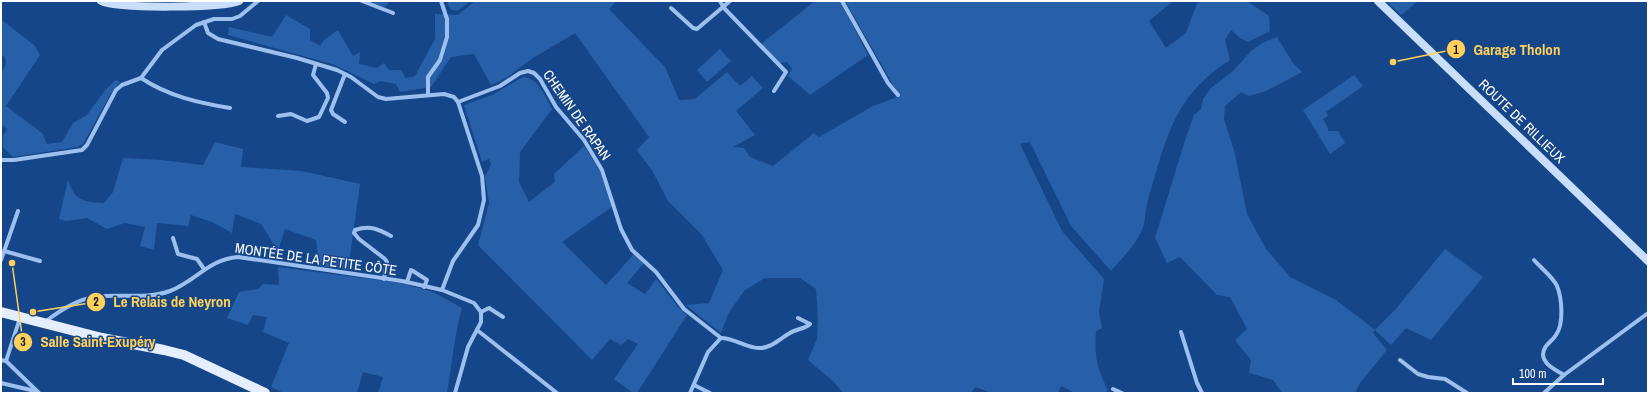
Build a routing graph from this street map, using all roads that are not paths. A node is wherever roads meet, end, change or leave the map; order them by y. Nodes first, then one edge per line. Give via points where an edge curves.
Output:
1 (101, 1) edge
2 (239, 1) edge
3 (258, 1) edge
4 (362, 1) edge
5 (442, 1) edge
6 (720, 1) edge
7 (730, 1) edge
8 (842, 1) edge
9 (1378, 1) edge
10 (671, 8) dead end
11 (724, 8) junction
12 (393, 13) dead end
13 (202, 23) junction
14 (316, 64) junction
15 (345, 74) junction
16 (142, 78) junction
17 (774, 91) dead end
18 (428, 95) junction
19 (898, 95) dead end
20 (458, 102) junction
21 (230, 108) dead end
22 (278, 116) dead end
23 (345, 122) dead end
24 (1, 160) edge
25 (18, 211) dead end
26 (391, 236) dead end
27 (173, 238) dead end
28 (4, 251) junction
29 (1, 260) edge
30 (1534, 260) dead end
31 (40, 261) dead end
32 (1648, 261) edge
33 (204, 269) junction
34 (384, 278) junction
35 (407, 282) junction
36 (424, 287) junction
37 (442, 290) junction
38 (1, 312) edge
39 (481, 312) junction
40 (1648, 313) edge
41 (503, 317) dead end
42 (20, 318) junction
43 (798, 318) dead end
44 (43, 323) junction
45 (477, 330) junction
46 (1181, 332) dead end
47 (721, 338) junction
48 (1400, 360) dead end
49 (3, 361) edge
50 (1564, 375) junction
51 (1, 383) edge
52 (694, 385) junction
53 (1113, 390) dead end
54 (37, 392) edge
55 (265, 393) edge
56 (455, 393) edge
57 (557, 393) edge
58 (690, 393) edge
59 (710, 393) edge
60 (1122, 393) edge
61 (1202, 393) edge
62 (1467, 393) edge
63 (1544, 393) edge

1 - 2 street via 121,6 220,6
3 - 13 street via 240,16
4 - 12 street
5 - 18 street via 447,19 447,37 440,60 428,77
6 - 11 street
7 - 11 street
8 - 19 street via 888,83
9 - 32 street, ROUTE DE RILLIEUX
10 - 11 street via 697,29
11 - 17 street via 786,72
13 - 14 street via 208,33 218,39
13 - 16 street via 162,50
14 - 15 street
14 - 22 street via 313,75 328,98 321,114 315,120 307,121 291,114
15 - 18 street via 378,97 386,99
15 - 23 street via 332,110 333,114
16 - 21 street via 152,85 192,101
16 - 24 street via 122,85 116,90 82,150
18 - 20 street via 450,95
20 - 37 street via 482,176 484,200 478,226 453,261
20 - 47 street, CHEMIN DE RAPAN via 500,86 520,73 534,73 556,107 584,140 602,170 625,239 632,250 656,272 684,309
25 - 28 street
26 - 34 street via 367,226 354,233 387,262
27 - 33 street via 178,254 198,258
28 - 29 street
28 - 31 street
30 - 50 street via 1557,285 1560,298 1560,327 1544,347 1543,355 1546,363
33 - 34 street, MONTÉE DE LA PETITE CÔTE via 220,260 238,257
33 - 44 street, MONTÉE DE LA PETITE CÔTE via 178,287 158,294 83,299 57,312
34 - 35 street, MONTÉE DE LA PETITE CÔTE
35 - 36 street, MONTÉE DE LA PETITE CÔTE
35 - 36 street via 411,270 427,280
36 - 37 street, MONTÉE DE LA PETITE CÔTE
37 - 39 street, MONTÉE DE LA PETITE CÔTE via 474,303
38 - 42 main road
39 - 41 street via 489,308
39 - 45 street via 481,322
40 - 50 street
42 - 44 main road
42 - 49 street
43 - 47 street via 810,324 792,331 766,348 756,348
44 - 55 main road via 184,355
45 - 56 street via 468,347
45 - 57 street
46 - 61 street
47 - 52 street via 708,352
48 - 62 street via 1418,374 1445,379
49 - 54 street
50 - 63 street
51 - 54 street
52 - 58 street
52 - 59 street
53 - 60 street

